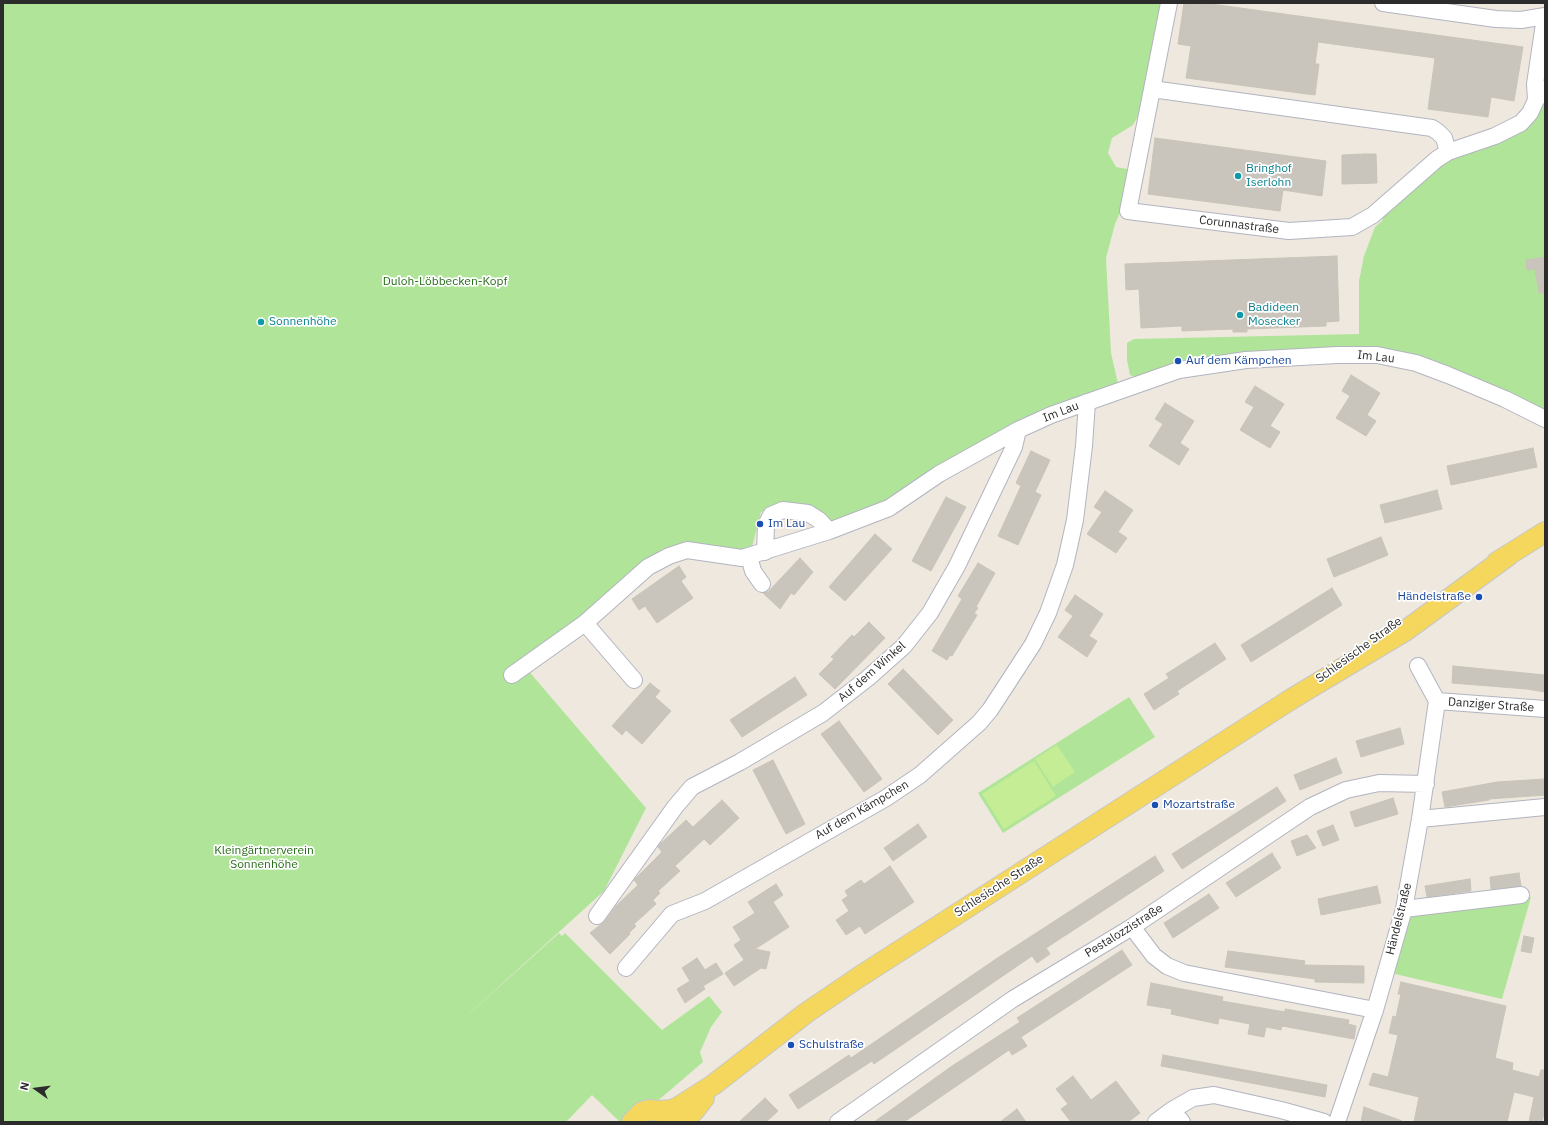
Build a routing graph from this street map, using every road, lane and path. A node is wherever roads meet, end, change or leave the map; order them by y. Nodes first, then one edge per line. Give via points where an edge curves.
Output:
1 (1169, 3) edge
2 (1383, 3) edge
3 (1545, 16) edge
4 (1152, 89) junction
5 (1541, 95) edge
6 (1448, 152) junction
7 (1087, 402) junction
8 (1545, 419) edge
9 (1018, 430) junction
10 (829, 531) junction
11 (1545, 532) edge
12 (765, 552) junction
13 (748, 556) junction
14 (762, 584) dead end
15 (585, 623) junction
16 (1418, 666) dead end
17 (512, 675) dead end
18 (634, 680) dead end
19 (1438, 701) junction
20 (1545, 709) edge
21 (1426, 784) junction
22 (1545, 807) edge
23 (1420, 819) junction
24 (1521, 895) dead end
25 (1404, 909) junction
26 (597, 916) dead end
27 (1132, 927) junction
28 (626, 968) dead end
29 (1375, 1010) junction
30 (713, 1085) junction
31 (666, 1116) edge
32 (1177, 1116) edge
33 (632, 1122) edge
34 (683, 1122) edge
35 (838, 1122) edge
36 (1156, 1122) edge
37 (1324, 1122) edge
38 (1337, 1122) edge

1 - 4 street, Corunnastraße
2 - 3 street, Corunnastraße via 1496,19 1521,20
3 - 5 street, Corunnastraße via 1535,84
4 - 6 street via 1432,128 1444,138
4 - 6 street, Corunnastraße via 1128,211 1289,231 1352,227 1373,215
5 - 6 street, Corunnastraße via 1521,123
7 - 8 street, Im Lau via 1179,370 1210,364 1337,355 1377,355 1416,363 1435,370
7 - 9 street, Im Lau
7 - 28 street, Auf dem Kämpchen via 1075,520 1065,565 1048,613 1033,644 990,710 979,723 920,775 886,798 705,901 672,914
9 - 10 street, Im Lau via 939,474 889,508
9 - 26 street, Auf dem Winkel via 1014,447 957,566 930,612 904,646 824,713 692,787 675,806
10 - 12 street, Im Lau
10 - 12 street via 808,513 783,510 771,515 766,525
11 - 30 main road, Schlesische Straße via 1398,621 1293,698 859,977 806,1013
12 - 13 street, Im Lau
13 - 14 street via 753,571
13 - 15 street, Im Lau via 742,558 687,550 669,556 648,567
15 - 17 street, Im Lau
15 - 18 street
16 - 19 street
19 - 20 street, Danziger Straße
19 - 21 street, Händelstraße
21 - 23 street, Händelstraße
21 - 27 street, Pestalozzistraße via 1379,783 1346,790 1310,806
22 - 23 street
23 - 25 street, Händelstraße
24 - 25 street
25 - 29 street, Händelstraße
27 - 29 street via 1154,956 1167,966 1184,973
27 - 35 street, Pestalozzistraße via 1013,999
29 - 38 street, Händelstraße
30 - 31 main road, Schlesische Straße
30 - 34 main road, Schlesische Straße
31 - 33 main road, Schlesische Straße via 650,1110 642,1112
32 - 36 street
32 - 37 street via 1193,1098 1214,1095

